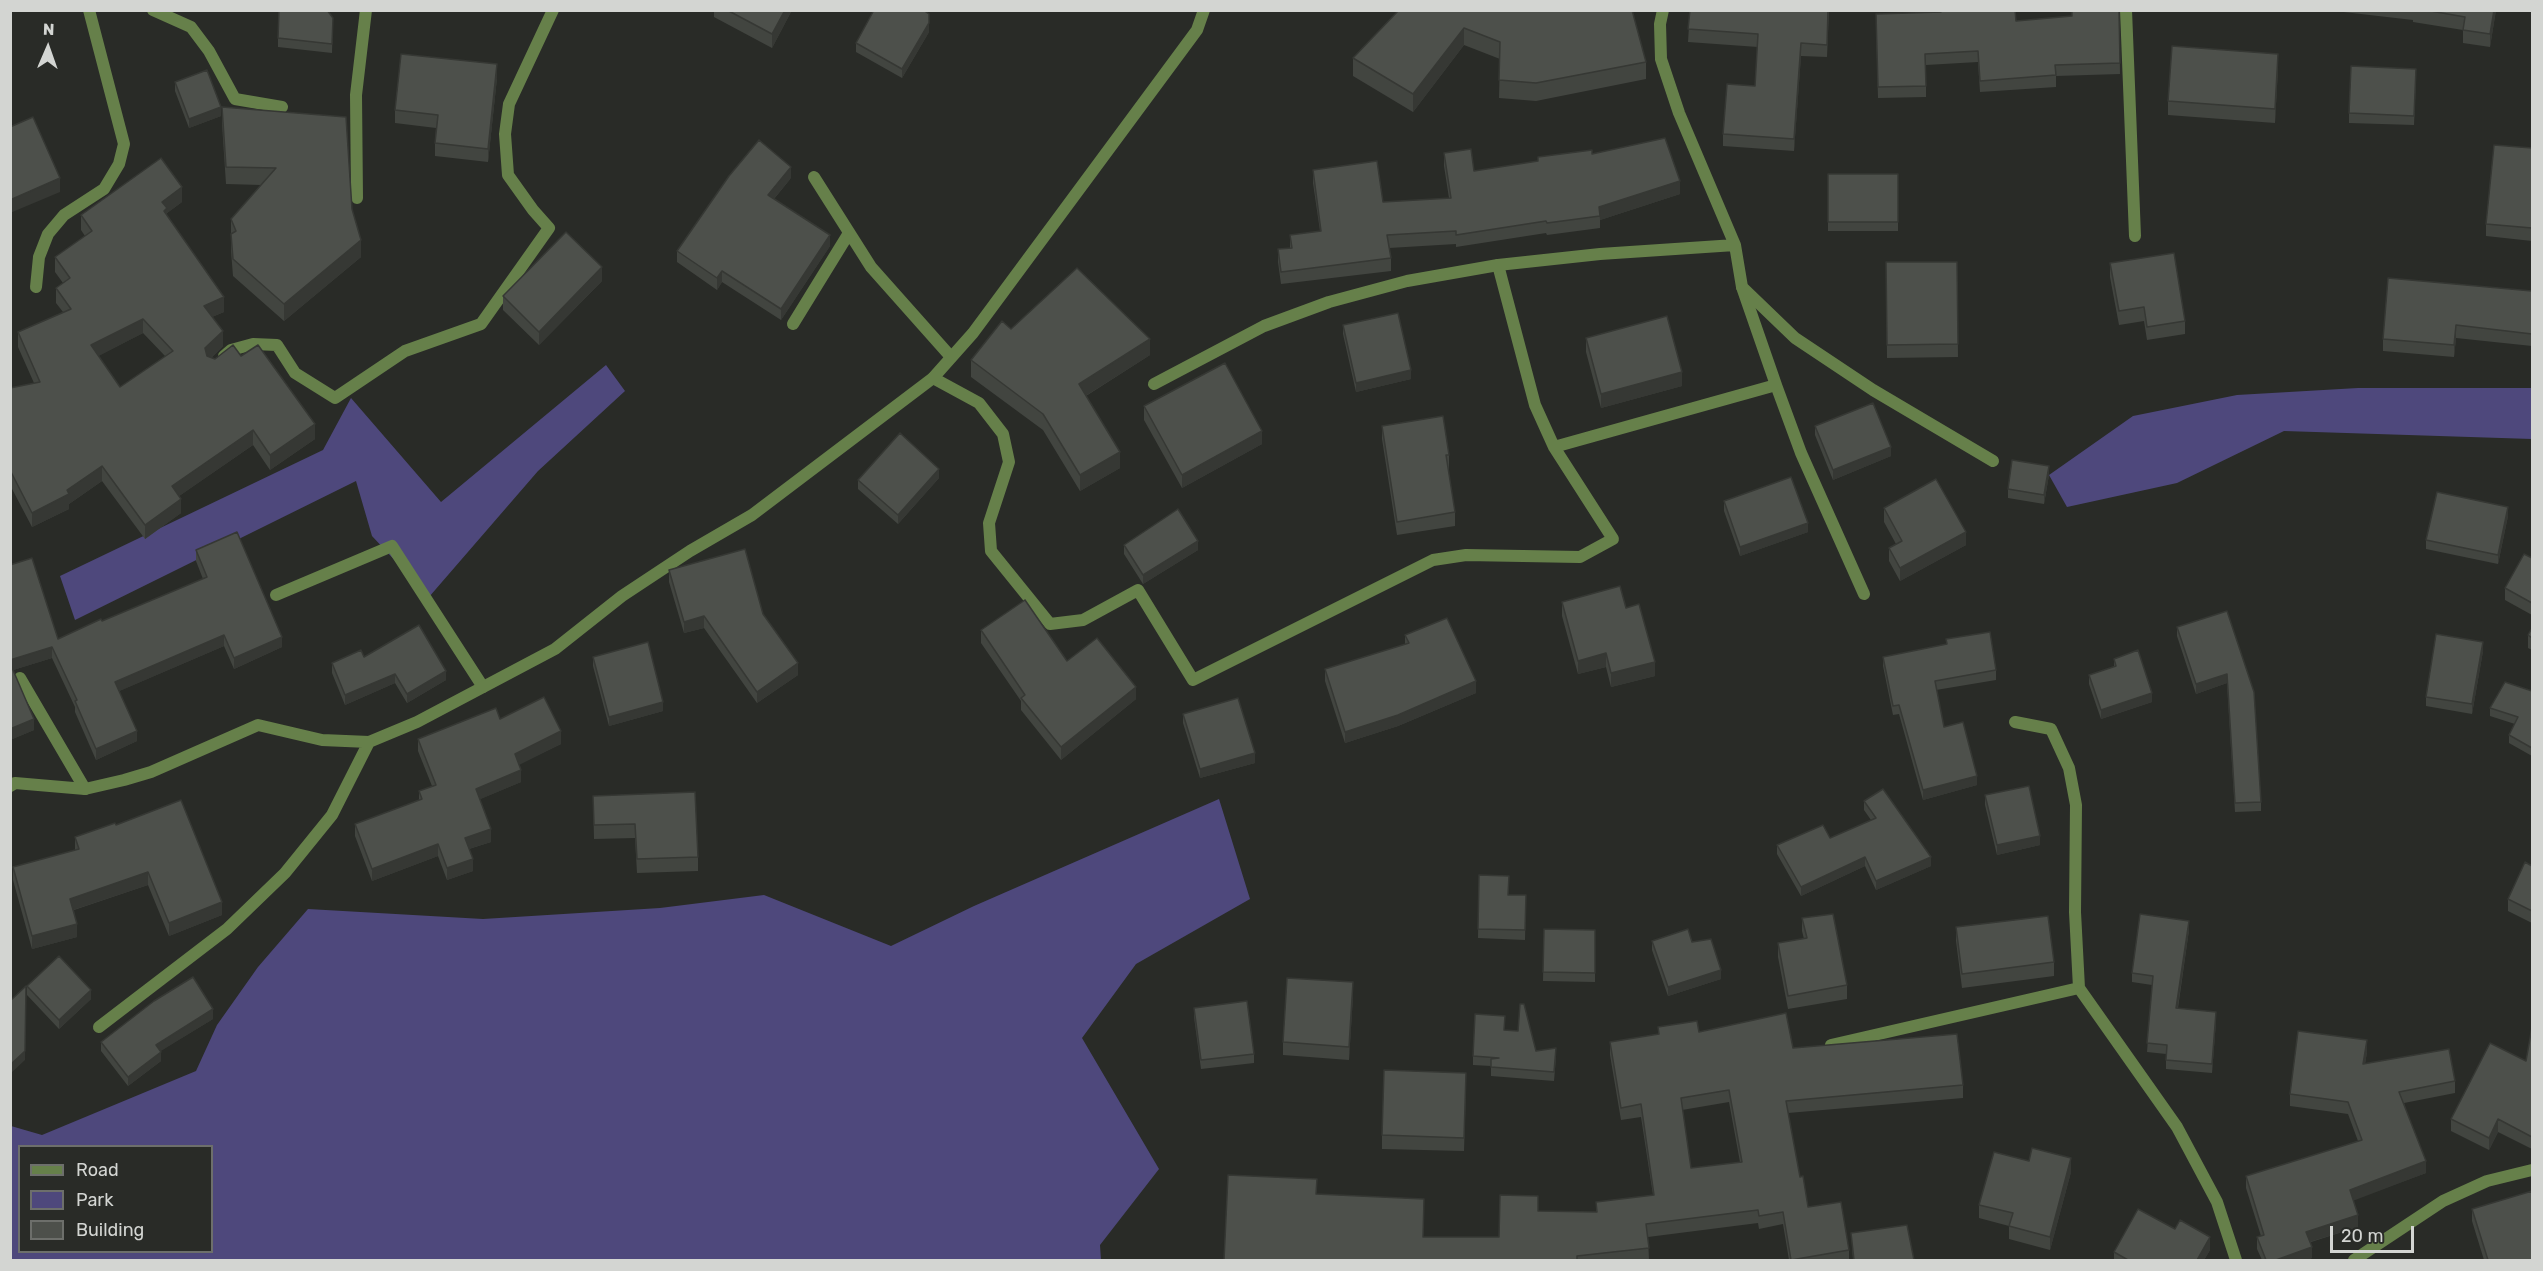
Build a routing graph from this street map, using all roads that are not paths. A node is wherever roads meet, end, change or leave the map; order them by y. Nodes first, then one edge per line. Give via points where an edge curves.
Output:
1 (89, 10) edge
2 (153, 10) edge
3 (366, 10) edge
4 (552, 10) edge
5 (1204, 10) edge
6 (1663, 10) edge
7 (2126, 10) edge
8 (282, 107) dead end
9 (814, 177) dead end
10 (357, 198) dead end
11 (849, 233) junction
12 (2135, 236) dead end
13 (1735, 245) junction
14 (1498, 265) junction
15 (36, 287) dead end
16 (1742, 287) junction
17 (793, 324) dead end
18 (951, 357) junction
19 (213, 366) edge
20 (933, 378) junction
21 (1154, 384) dead end
22 (1776, 385) junction
23 (1554, 447) junction
24 (1993, 461) dead end
25 (1864, 594) dead end
26 (276, 595) dead end
27 (20, 678) dead end
28 (483, 687) junction
29 (2015, 722) dead end
30 (369, 741) junction
31 (12, 783) edge
32 (85, 789) junction
33 (2079, 987) junction
34 (99, 1027) dead end
35 (1831, 1045) edge
36 (2532, 1170) edge
37 (2236, 1260) edge
38 (2354, 1260) edge

1 - 15 street via 124,144 119,164 104,189 64,215 48,234 39,257
2 - 8 street via 191,27 235,99
3 - 10 street via 356,95
4 - 19 street via 509,104 505,134 508,175 549,228 481,324 405,351 335,398 295,373 277,345 253,344 231,350
5 - 18 street via 1197,30 973,333
6 - 13 street via 1661,59 1679,113
7 - 12 street
9 - 11 street
11 - 17 street
11 - 18 street via 871,267
13 - 14 street
13 - 16 street
14 - 21 street via 1407,281 1329,302 1263,326
14 - 23 street via 1535,405
16 - 22 street
16 - 24 street via 1795,338 1873,390
18 - 20 street
20 - 23 street via 979,403 1003,434 1009,462 989,523 991,551 1050,624 1083,621 1138,591 1193,680 1433,560 1466,555 1580,557 1612,538
20 - 28 street via 752,515 622,596 555,650
22 - 23 street
22 - 25 street via 1801,453
26 - 28 street via 392,546
27 - 32 street
28 - 30 street via 417,722
29 - 33 street via 2051,729 2069,768 2076,805
30 - 32 street via 322,740 258,725 151,772
30 - 34 street via 332,815 285,873 227,929
31 - 32 street
33 - 35 street
33 - 37 street via 2176,1128 2217,1202
36 - 38 street via 2487,1181 2443,1201

